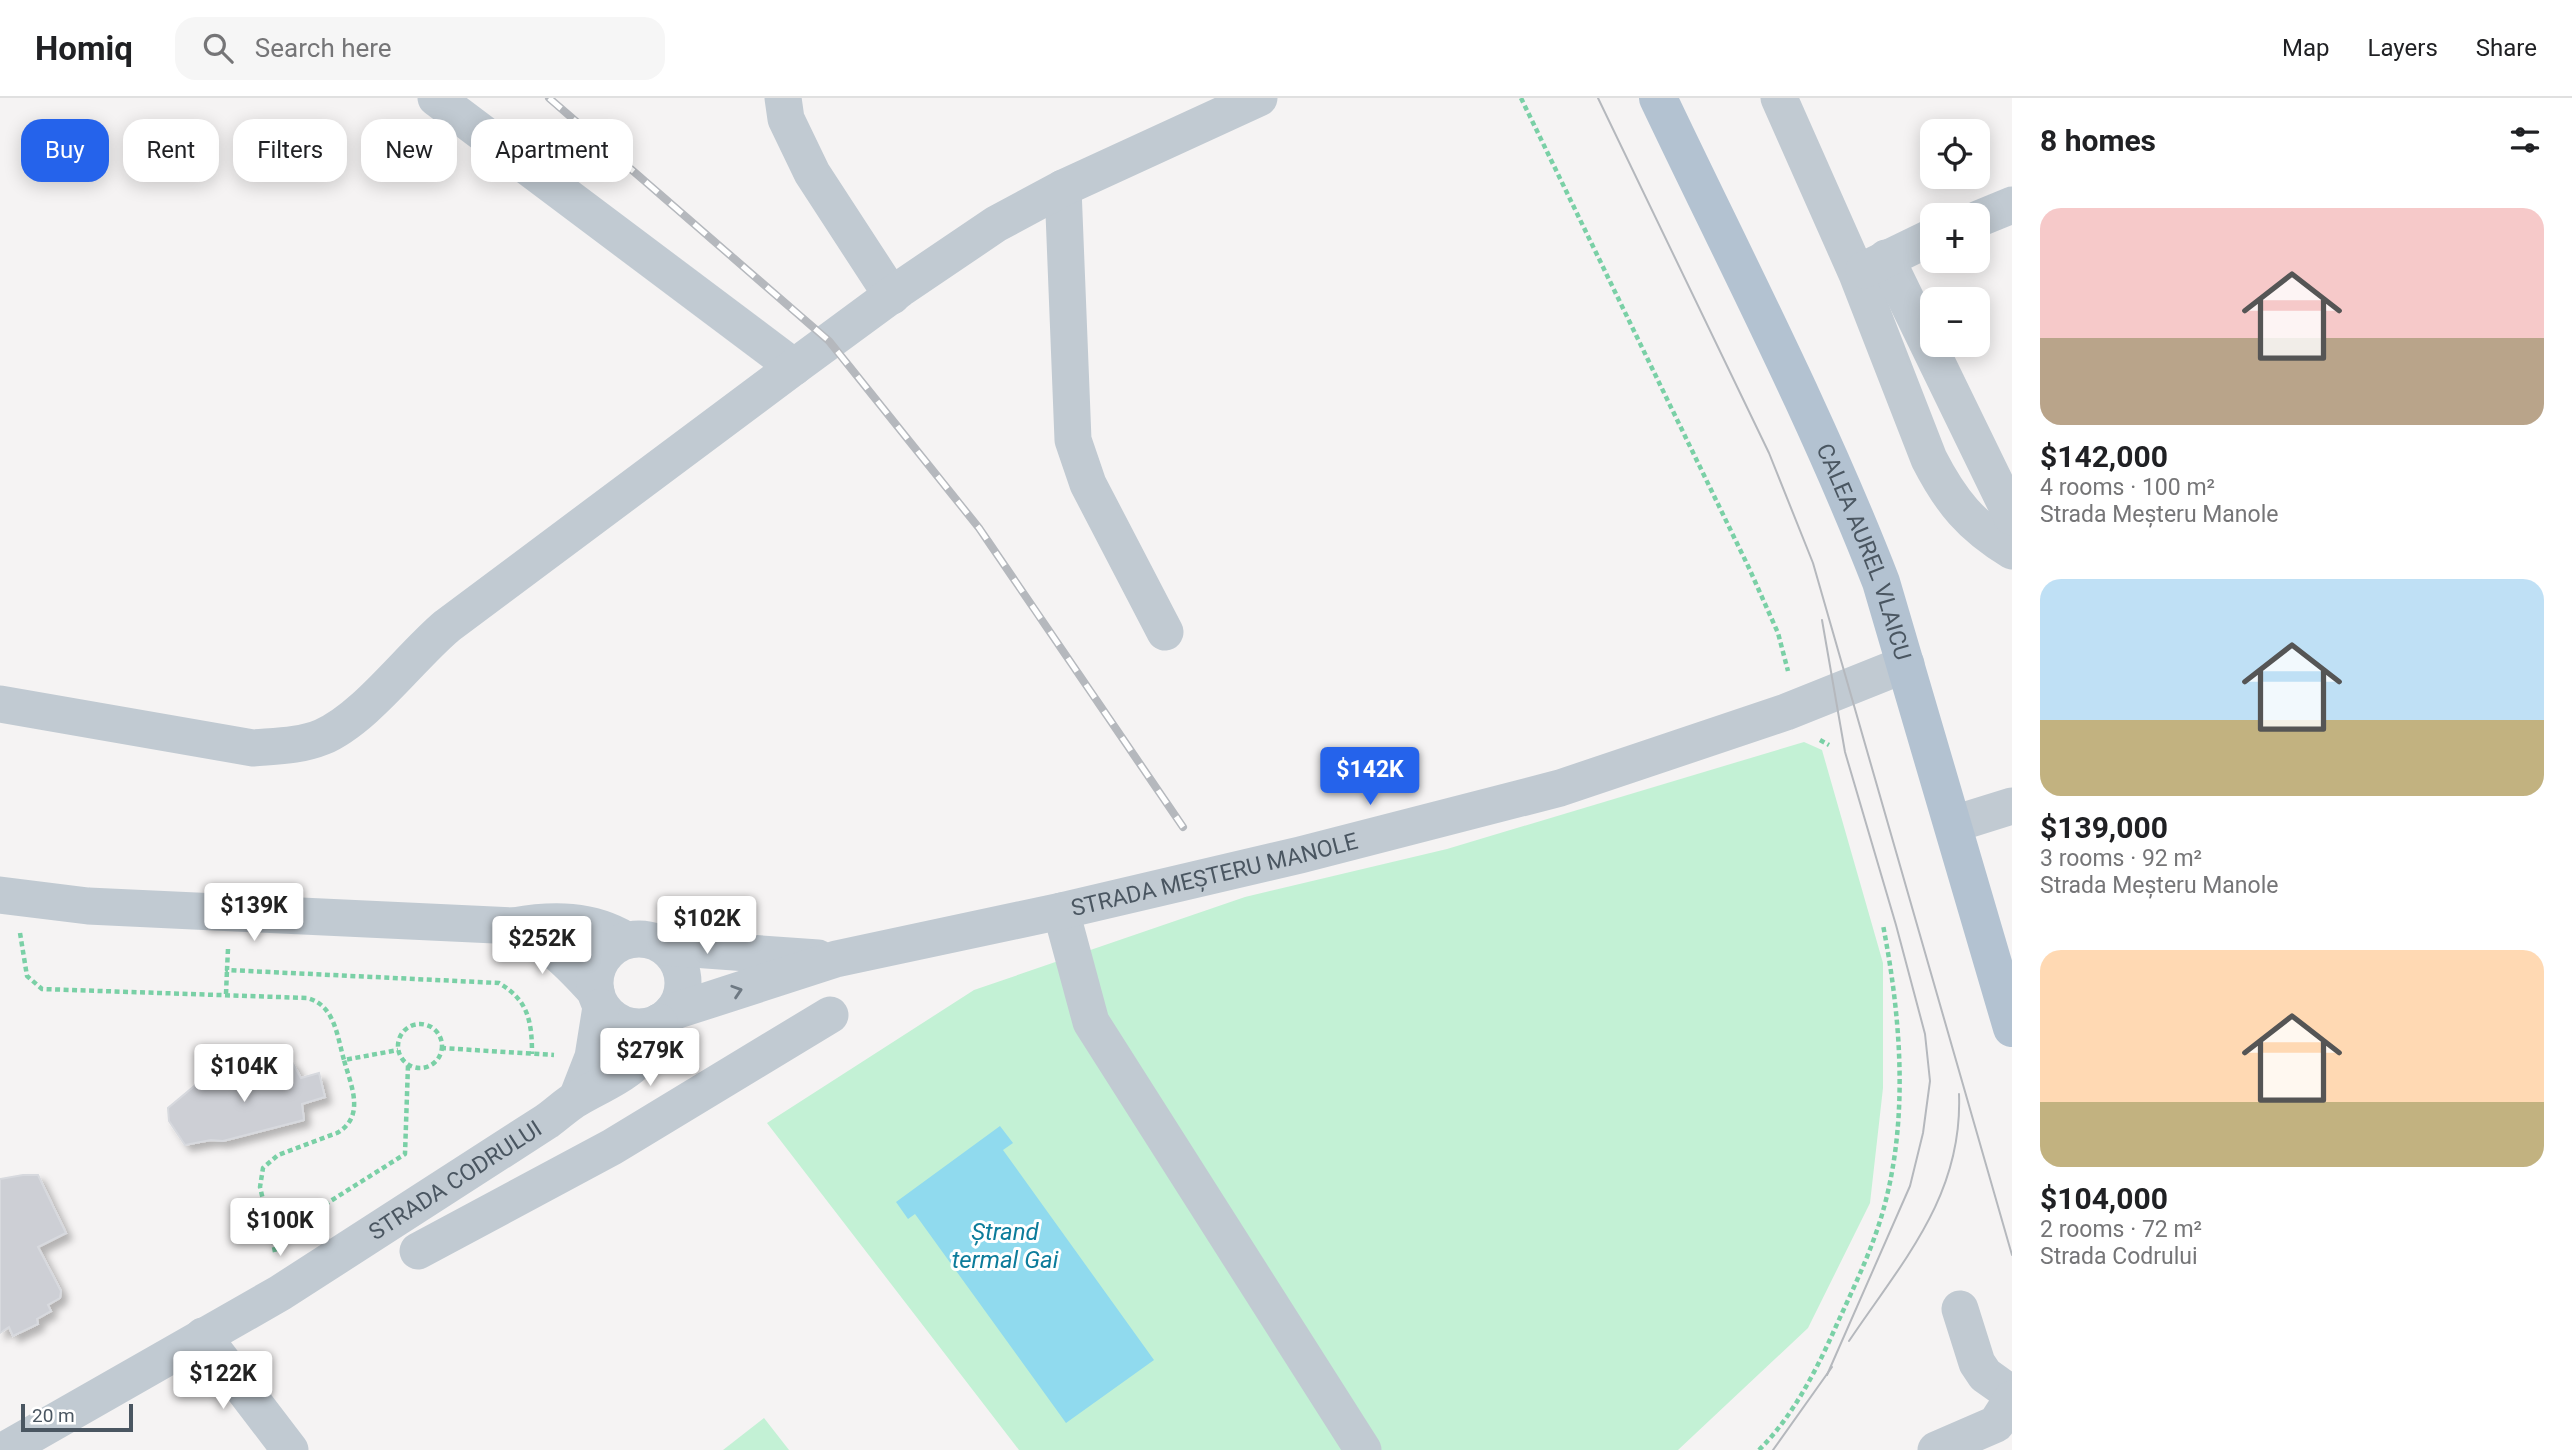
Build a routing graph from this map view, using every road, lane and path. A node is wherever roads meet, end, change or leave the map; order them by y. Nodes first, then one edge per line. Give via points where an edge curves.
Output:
1 (436, 98) edge
2 (783, 98) edge
3 (1259, 98) edge
4 (1521, 98) edge
5 (1658, 98) edge
6 (1779, 98) edge
7 (1200, 110) edge
8 (1063, 188) junction
9 (2012, 205) edge
10 (1990, 214) edge
11 (1920, 243) edge
12 (1871, 266) junction
13 (892, 296) junction
14 (794, 367) junction
15 (2012, 517) edge
16 (2012, 551) edge
17 (1165, 632) dead end
18 (1906, 664) junction
19 (0, 704) edge
20 (1798, 707) junction
21 (1829, 745) dead end
22 (2012, 806) edge
23 (1954, 824) junction
24 (7, 896) edge
25 (1061, 911) junction
26 (230, 913) junction
27 (1882, 925) dead end
28 (514, 926) junction
29 (626, 940) junction
30 (665, 947) junction
31 (836, 959) junction
32 (227, 970) junction
33 (226, 994) junction
34 (598, 1000) junction
35 (830, 1016) dead end
36 (666, 1017) junction
37 (2012, 1028) edge
38 (441, 1048) junction
39 (398, 1050) junction
40 (532, 1054) junction
41 (593, 1058) junction
42 (344, 1060) junction
43 (408, 1065) junction
44 (577, 1098) junction
45 (612, 1147) junction
46 (272, 1238) junction
47 (418, 1251) dead end
48 (280, 1293) junction
49 (1960, 1308) dead end
50 (203, 1336) junction
51 (2006, 1417) edge
52 (5, 1450) edge
53 (290, 1450) edge
54 (1363, 1450) edge
55 (1759, 1450) edge
56 (1936, 1450) edge

1 - 14 street
2 - 13 street via 786,120 812,173
3 - 7 street
4 - 20 path via 1749,568 1778,633
5 - 18 main road, CALEA AUREL VLAICU via 1863,535
6 - 12 street
7 - 8 street
8 - 13 street via 996,224
8 - 17 street via 1073,440 1088,484
9 - 10 street
11 - 12 street
12 - 15 street
12 - 16 street via 1929,459 1961,510 1985,535
13 - 14 street
14 - 19 street via 447,626 353,717 323,737 289,746 253,748
18 - 20 street, STRADA MEȘTERU MANOLE
18 - 23 main road, CALEA AUREL VLAICU
20 - 21 path via 1811,735
20 - 25 street, STRADA MEȘTERU MANOLE via 1560,788
22 - 23 street
23 - 37 main road, CALEA AUREL VLAICU
24 - 26 street via 88,906
24 - 33 path via 27,976 41,989
25 - 31 street, STRADA MEȘTERU MANOLE
25 - 54 street via 1091,1022
26 - 28 street
26 - 32 path
27 - 55 path via 1893,976 1900,1083 1896,1145 1883,1210 1861,1273 1822,1358 1775,1434
28 - 29 street via 545,920 571,922 598,926
28 - 34 street via 560,953
29 - 30 street via 650,940
29 - 34 street via 601,960 595,976
30 - 31 street
30 - 36 street via 676,959 683,982 680,998
36 -> 31 street
32 - 33 path
32 - 40 path via 499,983 522,1003 532,1032
33 - 42 path via 315,1000 328,1011
34 - 36 street via 613,1019 628,1026 644,1027
34 - 41 street
35 - 45 street
36 - 44 street, STRADA CODRULUI via 638,1060
38 - 39 path via 433,1029 418,1024 404,1031
38 - 40 path
38 - 43 path via 439,1057 427,1067
39 - 42 path
39 - 43 path
40 - 41 path
41 - 44 street
42 - 46 path via 355,1109 346,1128 278,1155 263,1168 260,1188
43 - 46 path via 405,1154
44 - 45 street
44 - 48 street, STRADA CODRULUI
45 - 47 street
46 - 48 path
48 - 50 street, STRADA CODRULUI
49 - 51 street via 1977,1363
50 - 52 street, STRADA CODRULUI
50 - 53 street
51 - 56 street

